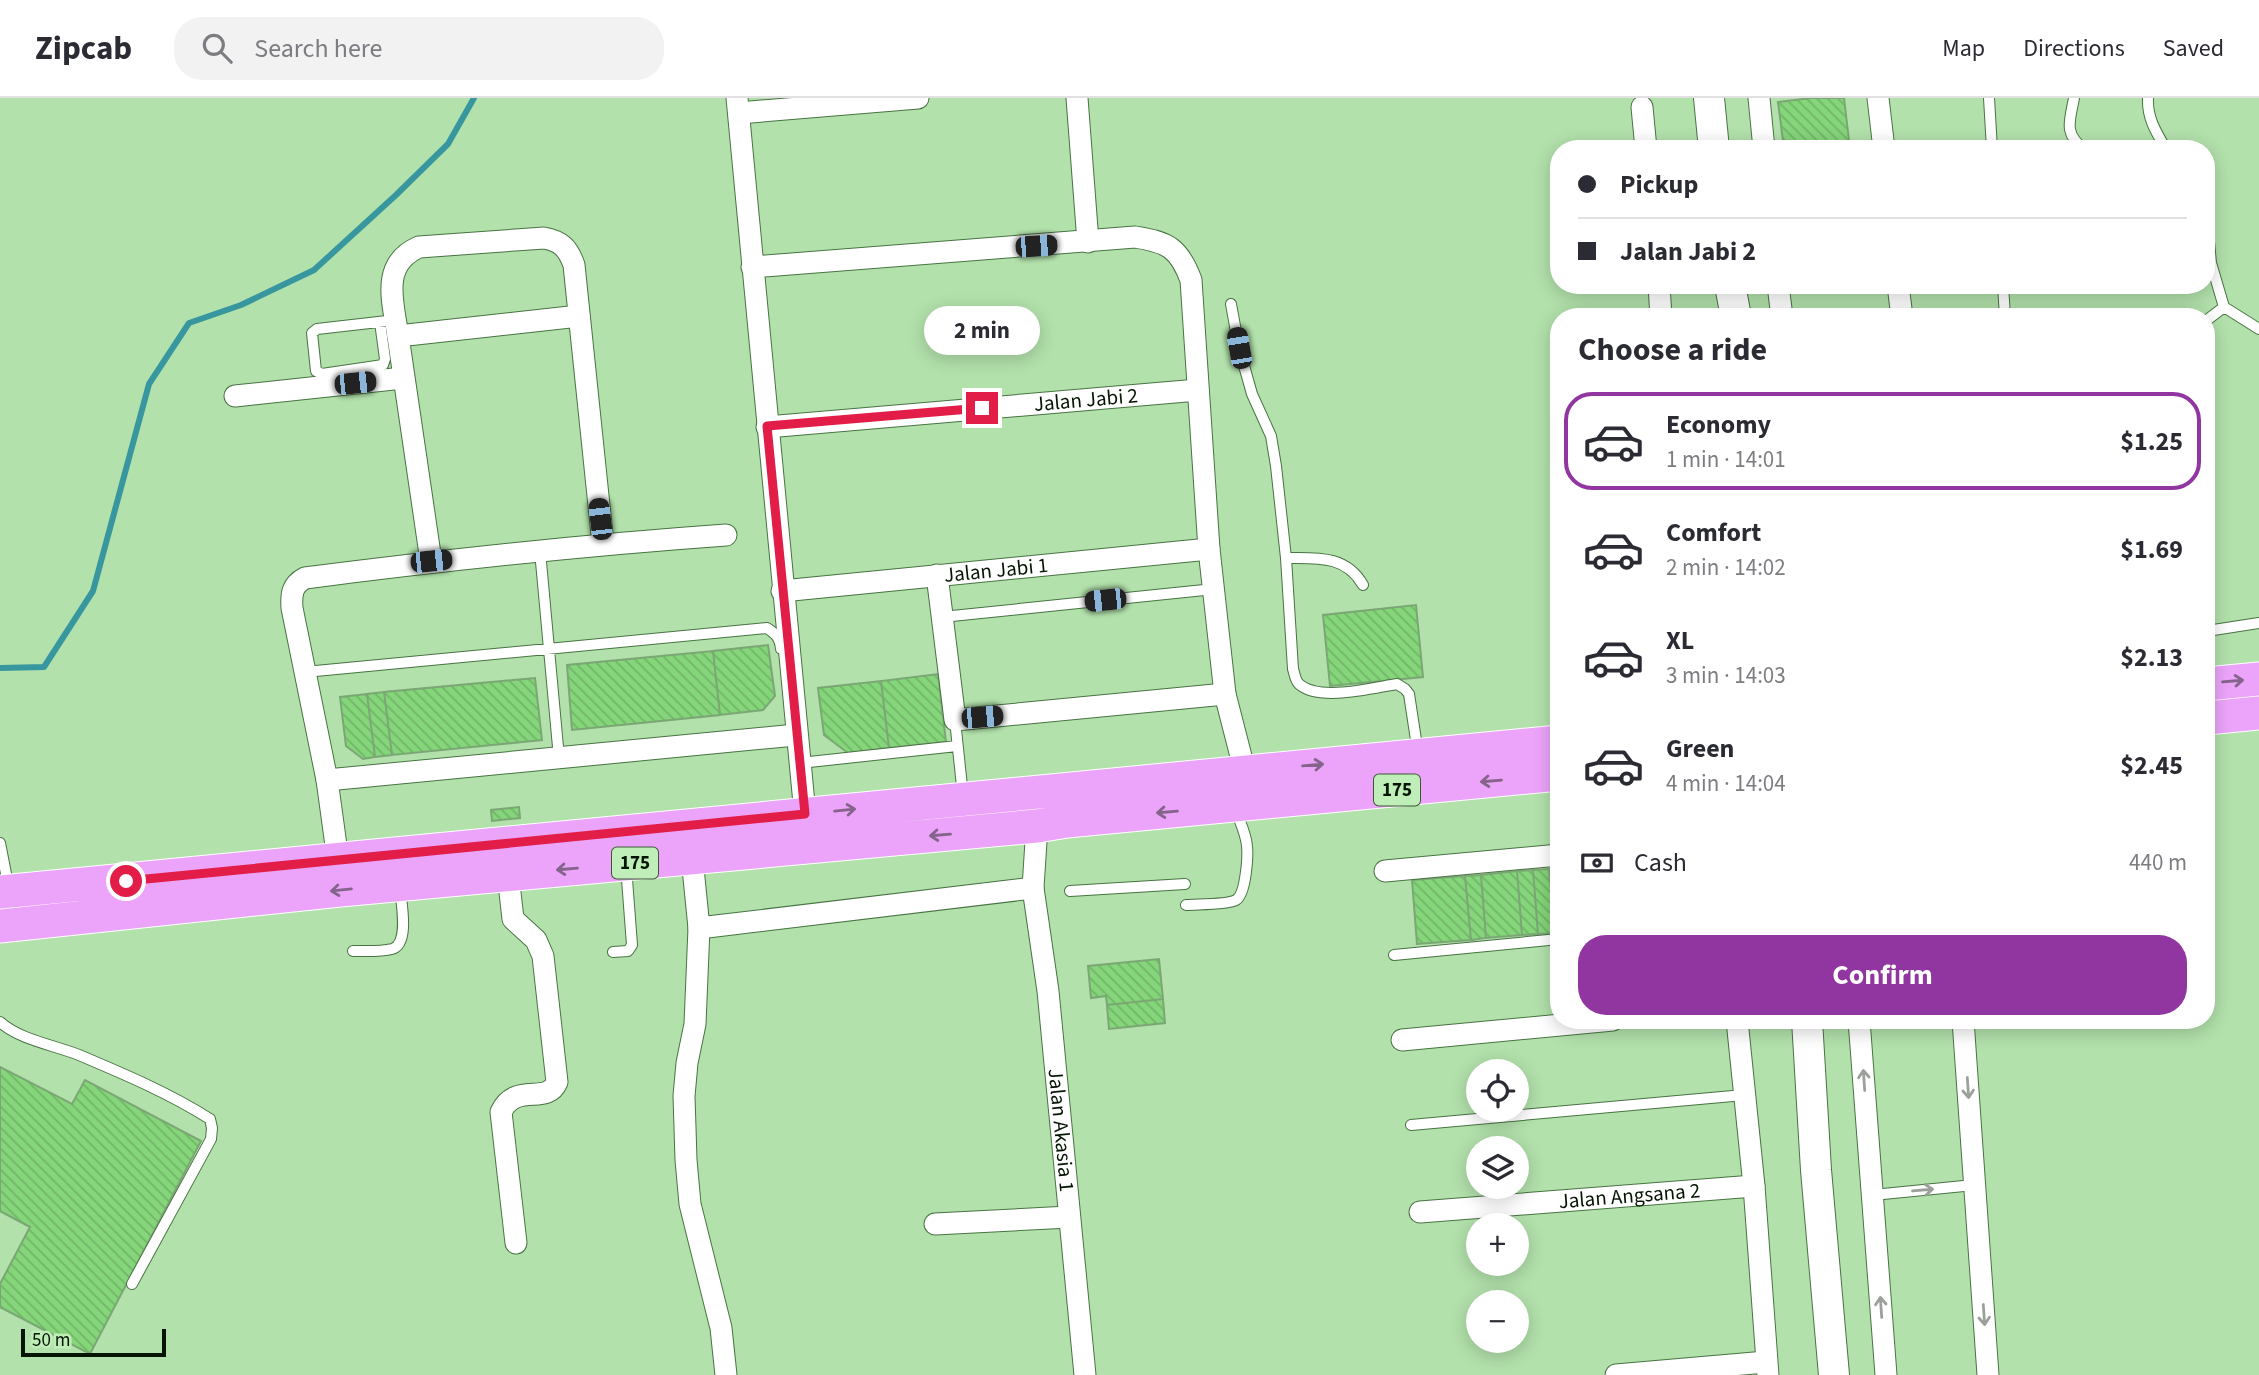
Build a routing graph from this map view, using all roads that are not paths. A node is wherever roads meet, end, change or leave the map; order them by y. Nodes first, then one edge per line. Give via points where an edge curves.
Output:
1 (918, 98) edge
2 (1077, 98) edge
3 (1709, 98) edge
4 (1716, 98) edge
5 (1759, 98) edge
6 (1878, 98) edge
7 (1989, 98) edge
8 (2074, 98) edge
9 (2148, 98) edge
10 (738, 106) edge
11 (1642, 107) dead end
12 (1645, 140) edge
13 (1713, 140) edge
14 (1763, 140) edge
15 (1883, 140) edge
16 (1991, 140) edge
17 (2073, 140) edge
18 (2161, 140) edge
19 (1088, 242) junction
20 (752, 267) junction
21 (2215, 277) edge
22 (1231, 304) dead end
23 (2224, 307) junction
24 (2215, 314) edge
25 (579, 316) junction
26 (391, 326) junction
27 (2259, 329) edge
28 (403, 378) junction
29 (1198, 390) junction
30 (236, 396) dead end
31 (767, 426) junction
32 (726, 535) dead end
33 (603, 544) junction
34 (1209, 549) junction
35 (540, 551) junction
36 (1286, 558) junction
37 (431, 561) junction
38 (937, 575) junction
39 (1363, 585) dead end
40 (1214, 589) junction
41 (782, 591) junction
42 (942, 617) junction
43 (2259, 623) edge
44 (2215, 630) edge
45 (551, 649) junction
46 (305, 672) junction
47 (2259, 679) edge
48 (2215, 683) edge
49 (1225, 694) junction
50 (2259, 713) edge
51 (2215, 717) edge
52 (955, 720) junction
53 (792, 735) junction
54 (1550, 743) edge
55 (957, 746) junction
56 (1418, 755) junction
57 (559, 758) junction
58 (800, 763) junction
59 (1245, 772) junction
60 (1550, 775) edge
61 (327, 780) junction
62 (963, 799) junction
63 (1235, 805) junction
64 (805, 814) junction
65 (1037, 826) junction
66 (0, 843) edge
67 (692, 858) junction
68 (338, 860) junction
69 (1550, 860) edge
70 (626, 863) junction
71 (1385, 871) dead end
72 (508, 874) junction
73 (1185, 884) dead end
74 (400, 885) junction
75 (1033, 888) junction
76 (1070, 891) dead end
77 (5, 892) edge
78 (1186, 905) dead end
79 (0, 926) edge
80 (699, 928) junction
81 (1550, 940) edge
82 (353, 951) dead end
83 (612, 952) dead end
84 (1394, 955) dead end
85 (0, 1021) edge
86 (1550, 1025) edge
87 (1738, 1029) edge
88 (1798, 1029) edge
89 (1808, 1029) edge
90 (1860, 1029) edge
91 (1964, 1029) edge
92 (1402, 1040) dead end
93 (1744, 1095) junction
94 (1411, 1125) dead end
95 (1816, 1170) junction
96 (1974, 1185) junction
97 (1754, 1186) junction
98 (1873, 1195) junction
99 (1420, 1212) dead end
100 (1069, 1217) junction
101 (934, 1224) dead end
102 (516, 1243) dead end
103 (132, 1283) dead end
104 (1767, 1368) edge
105 (726, 1375) edge
106 (1085, 1375) edge
107 (1616, 1375) edge
108 (1834, 1375) edge
109 (1886, 1375) edge
110 (1989, 1375) edge

1 - 10 street
2 - 19 street
3 - 4 street
3 - 13 main road
5 - 14 street
6 - 15 street
7 - 16 lane
8 - 17 lane via 2069,128
9 - 18 lane via 2147,110
10 - 20 street
11 - 12 street
19 - 20 street
19 - 29 street via 1135,237 1158,240 1184,260 1191,280
20 - 31 street
21 - 23 lane
22 - 36 lane via 1249,383 1271,436
23 - 24 lane
23 - 27 lane
25 - 26 street
25 - 26 street via 570,254 556,240 544,238 419,247 407,252 393,275
25 - 33 street
26 - 26 lane via 314,331 316,371 322,374 383,365
26 - 28 street
28 - 30 street
28 - 37 street
29 - 31 street, Jalan Jabi 2
29 - 34 street
31 - 41 street
32 - 33 street
33 - 35 street
34 - 38 street, Jalan Jabi 1
34 - 40 street
35 - 37 street
35 - 45 lane
36 - 39 lane via 1334,560 1358,575
36 - 56 lane via 1297,682 1320,693 1397,684 1405,688
37 - 46 street via 297,582 292,608
38 - 41 street, Jalan Jabi 1
38 - 42 street
40 - 42 lane
40 - 49 street
41 - 53 street
42 - 52 street
43 - 44 lane
45 - 46 lane
45 - 53 lane via 767,628 780,641
45 - 57 lane
46 - 61 street
48 -> 47 highway
49 - 52 street
49 - 59 street
50 - 51 highway
52 - 55 lane
53 - 57 street
53 - 58 street
54 - 56 highway, 175
55 - 58 lane
55 - 62 lane
59 -> 56 highway, 175
57 - 61 street
58 - 64 street
59 - 62 highway, 175
60 -> 63 highway, 175
61 - 68 street
64 -> 62 highway, 175
63 -> 65 highway, 175
63 - 78 lane via 1247,846 1240,895 1228,902
64 - 68 highway, 175
65 -> 67 highway, 175
65 - 75 street, Jalan Akasia 1
66 - 77 lane
67 - 70 highway, 175
67 - 80 street
68 - 77 highway, 175
69 - 71 street
70 -> 72 highway, 175
70 - 83 lane via 632,945 628,951
72 - 74 highway, 175
72 - 102 street via 513,919 536,940 543,956 557,1082 545,1093 516,1096 501,1112
73 - 76 lane
74 -> 79 highway, 175
74 - 82 lane via 400,943 393,949
75 - 80 street
75 - 100 street, Jalan Akasia 1 via 1048,991
80 - 105 street via 695,1024 684,1096 687,1171 690,1204 721,1328
81 - 84 lane
85 - 103 lane via 141,1082 210,1119 211,1139
86 - 92 street
87 - 93 street
88 - 95 main road
89 - 95 main road
98 -> 90 street
91 -> 96 street
93 - 94 lane
93 - 97 street
95 - 108 main road
98 -> 96 lane
96 -> 110 street
97 - 99 street, Jalan Angsana 2
97 - 104 street
109 -> 98 street
100 - 101 street
100 - 106 street, Jalan Akasia 1
104 - 107 street

